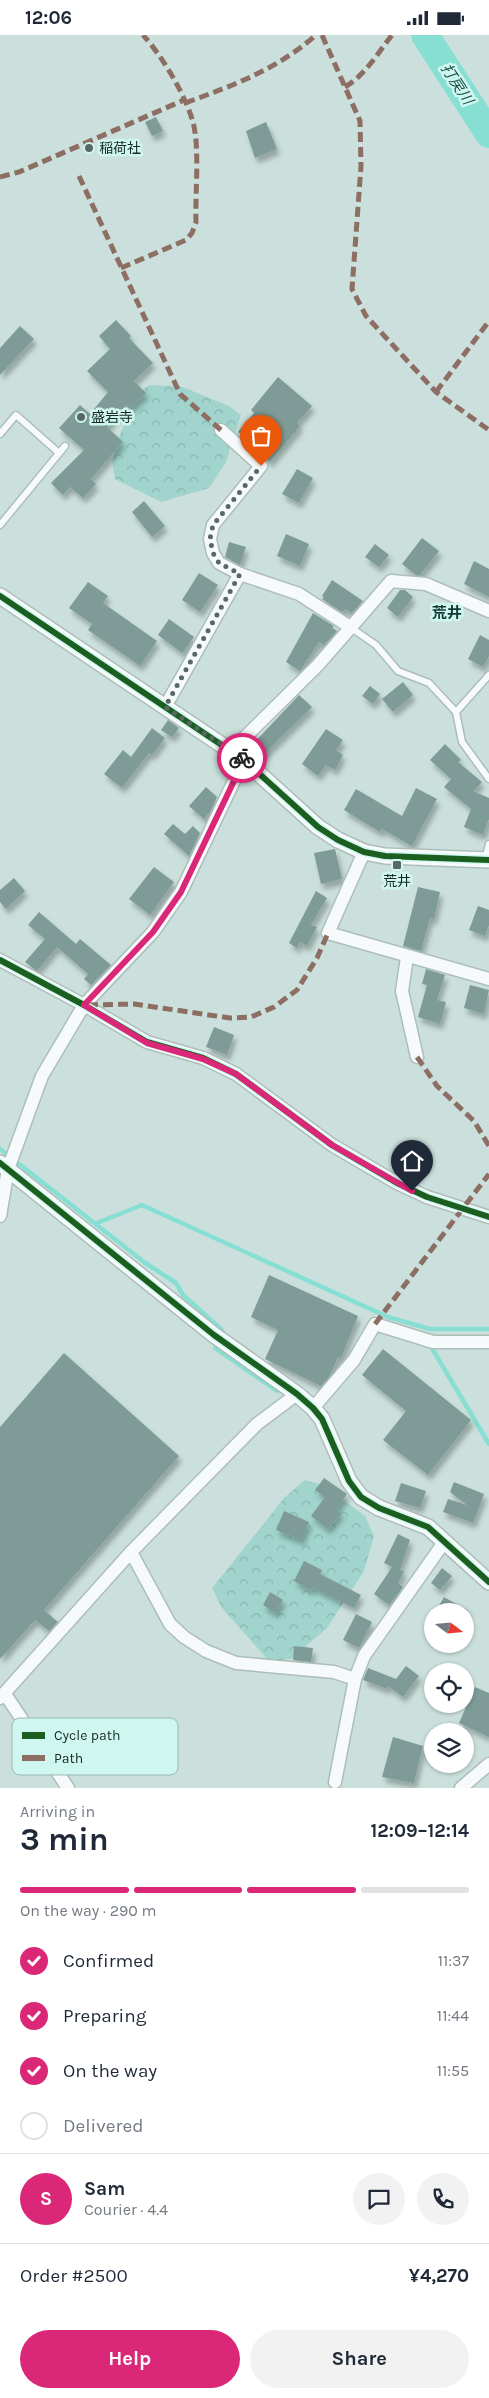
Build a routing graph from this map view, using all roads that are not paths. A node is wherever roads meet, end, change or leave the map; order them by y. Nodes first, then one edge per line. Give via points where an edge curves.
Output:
1 (221, 430) dead end
2 (0, 434) edge
3 (65, 446) dead end
4 (59, 453) junction
5 (0, 525) edge
6 (240, 574) junction
7 (0, 596) edge
8 (489, 611) edge
9 (350, 627) junction
10 (489, 675) edge
11 (165, 707) junction
12 (456, 712) junction
13 (238, 756) junction
14 (489, 779) edge
15 (489, 844) edge
16 (364, 852) junction
17 (487, 860) edge
18 (407, 957) junction
19 (0, 961) edge
20 (489, 979) edge
21 (84, 1005) junction
22 (417, 1057) dead end
23 (4, 1166) edge
24 (0, 1216) edge
25 (489, 1217) edge
26 (489, 1343) edge
27 (297, 1394) junction
28 (313, 1408) junction
29 (445, 1541) junction
30 (131, 1552) junction
31 (489, 1582) edge
32 (355, 1679) junction
33 (3, 1696) edge
34 (19, 1718) edge
35 (489, 1764) edge
36 (59, 1775) edge
37 (335, 1782) dead end
38 (68, 1788) edge
39 (462, 1788) edge

1 - 6 street via 261,466 213,525 210,539 219,563
2 - 4 lane via 16,415
3 - 4 lane
4 - 5 lane
6 - 9 street via 299,594
6 - 11 street
7 - 11 street
8 - 9 street via 426,584 391,581
9 - 12 lane via 376,645 398,671 429,683
9 - 13 street
10 - 12 lane
11 - 13 street
12 - 14 lane via 462,742
13 - 16 street via 318,827
13 - 21 street via 181,892 153,932
15 - 17 lane
16 - 17 street via 385,856
16 - 18 street via 328,933
18 - 20 street
18 - 22 street via 402,991
19 - 21 street
21 - 23 street via 42,1076
21 - 25 street via 147,1043 203,1059 236,1074 332,1145 397,1183 427,1197
23 - 24 street
23 - 27 street via 214,1335
26 - 28 street via 433,1342 375,1324 354,1360
27 - 28 street
27 - 30 street via 257,1424
28 - 29 street via 322,1419 349,1481 361,1497 379,1508 428,1527
29 - 31 street
29 - 32 street via 364,1656
30 - 32 street via 170,1624 206,1651 236,1663 334,1672
30 - 33 street
32 - 37 street
33 - 34 street
35 - 39 street
36 - 38 street

